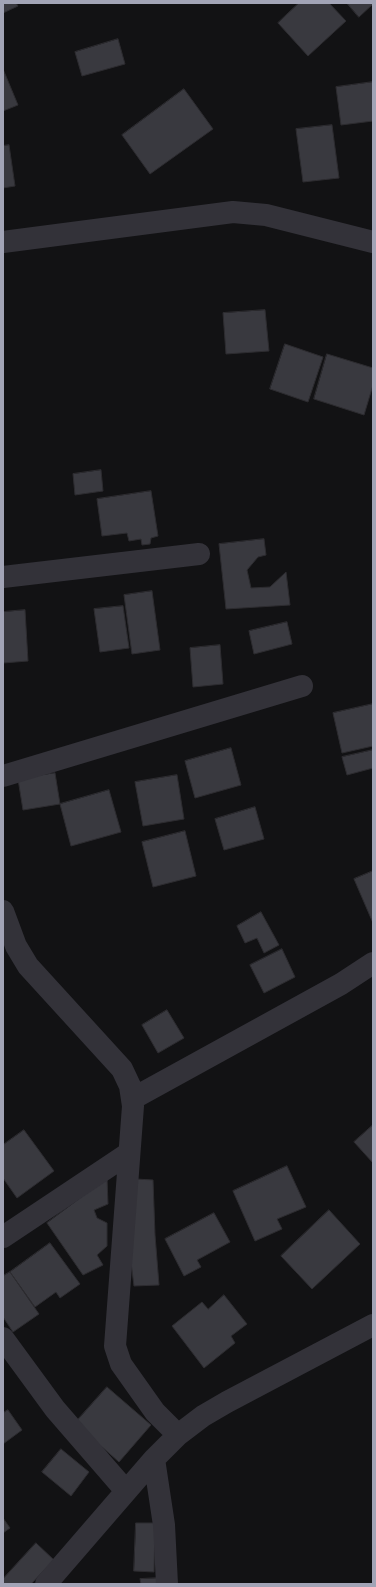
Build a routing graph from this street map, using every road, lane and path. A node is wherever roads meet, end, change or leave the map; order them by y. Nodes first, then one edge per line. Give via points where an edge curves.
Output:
1 (3, 242) edge
2 (373, 242) edge
3 (199, 554) dead end
4 (3, 577) edge
5 (302, 686) dead end
6 (3, 776) edge
7 (3, 911) edge
8 (373, 963) edge
9 (132, 1099) junction
10 (129, 1153) junction
11 (3, 1237) edge
12 (373, 1325) edge
13 (3, 1338) edge
14 (178, 1435) junction
15 (154, 1459) junction
16 (126, 1491) junction
17 (46, 1584) edge
18 (167, 1584) edge

1 - 2 street via 233,212 266,215
3 - 4 street
5 - 6 street
7 - 9 street via 16,946 28,966 122,1069 130,1086
8 - 9 street
9 - 10 street
10 - 11 street
10 - 14 street via 115,1346 121,1364 155,1412
12 - 14 street via 227,1402
13 - 16 street via 55,1409
14 - 15 street
15 - 16 street
15 - 18 street via 164,1525
16 - 17 street

